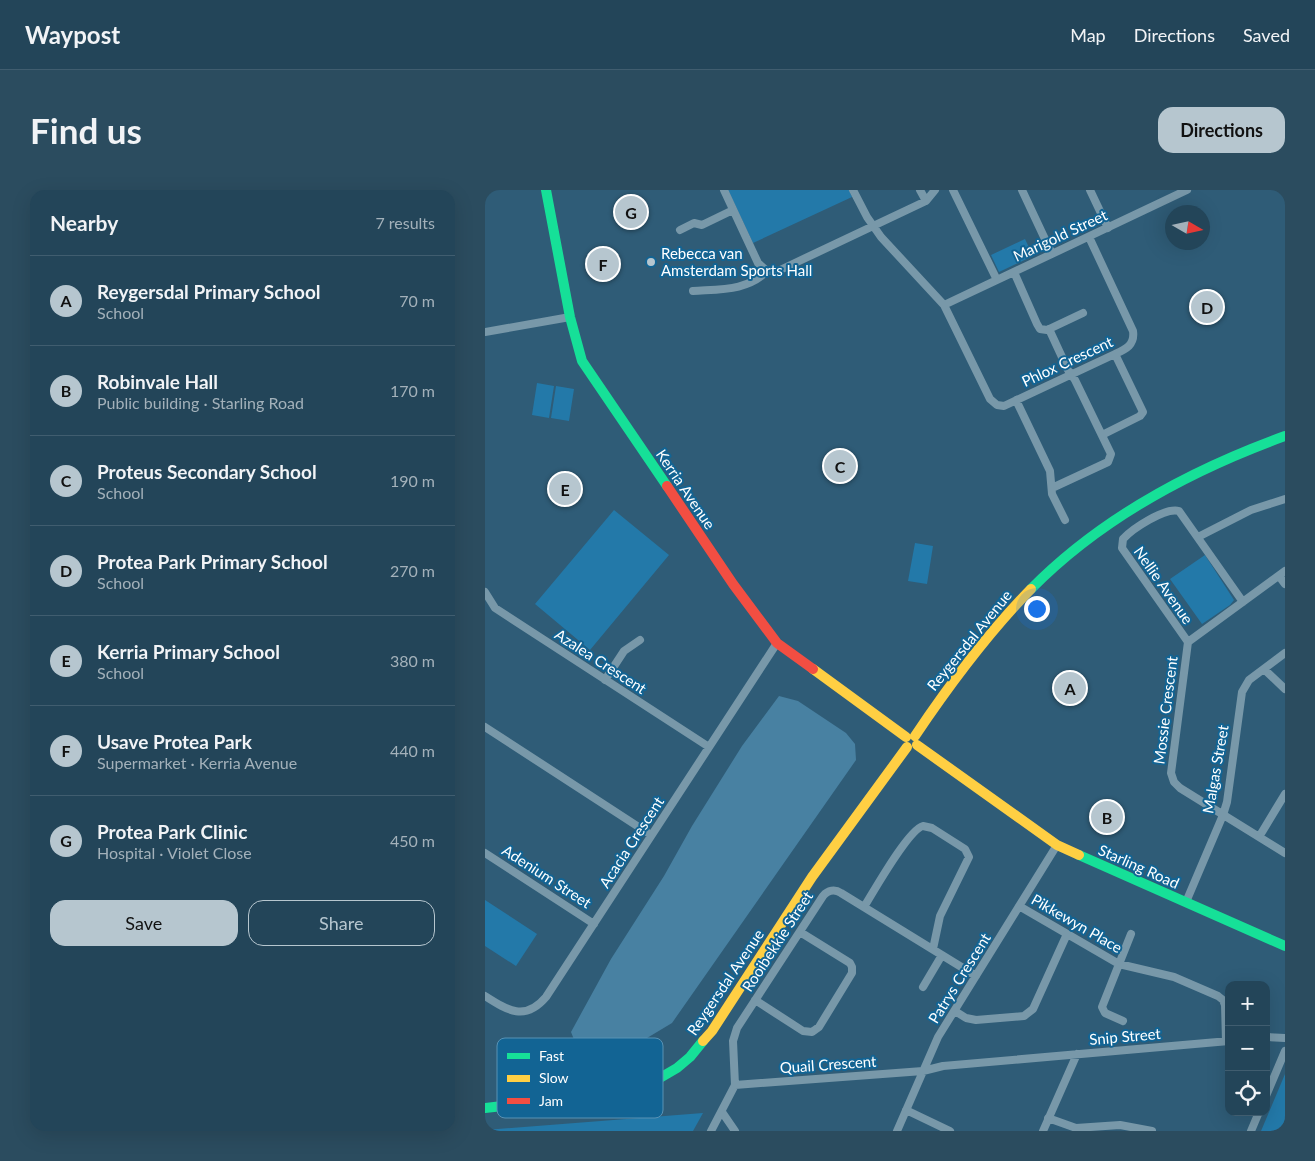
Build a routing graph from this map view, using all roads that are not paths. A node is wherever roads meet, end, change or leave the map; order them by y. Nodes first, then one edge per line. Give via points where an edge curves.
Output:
1 (546, 190) edge
2 (724, 190) edge
3 (853, 190) edge
4 (920, 190) edge
5 (935, 190) edge
6 (953, 190) edge
7 (1022, 190) edge
8 (1090, 190) edge
9 (1187, 190) edge
10 (926, 201) junction
11 (733, 210) junction
12 (873, 226) junction
13 (1108, 228) junction
14 (680, 230) dead end
15 (1089, 237) junction
16 (1052, 254) junction
17 (767, 271) junction
18 (1014, 272) junction
19 (997, 280) junction
20 (693, 291) dead end
21 (944, 305) junction
22 (1083, 312) dead end
23 (570, 317) junction
24 (1049, 329) junction
25 (485, 332) edge
26 (1115, 354) junction
27 (1071, 374) junction
28 (1016, 400) junction
29 (1103, 435) junction
30 (1285, 436) edge
31 (1052, 488) junction
32 (1285, 499) edge
33 (1065, 520) dead end
34 (1198, 538) junction
35 (1282, 574) edge
36 (1285, 584) edge
37 (485, 592) edge
38 (1243, 602) junction
39 (640, 640) dead end
40 (1188, 642) junction
41 (777, 643) junction
42 (1285, 653) edge
43 (1264, 669) junction
44 (605, 680) junction
45 (1285, 689) edge
46 (485, 727) edge
47 (911, 741) junction
48 (709, 747) junction
49 (1285, 794) edge
50 (1223, 815) junction
51 (651, 835) junction
52 (1259, 837) junction
53 (1057, 845) junction
54 (485, 852) edge
55 (1285, 853) edge
56 (1185, 902) junction
57 (1019, 906) junction
58 (864, 907) junction
59 (594, 924) junction
60 (800, 932) junction
61 (1067, 934) junction
62 (1131, 934) dead end
63 (1285, 946) edge
64 (933, 950) junction
65 (942, 955) junction
66 (1119, 964) junction
67 (976, 976) junction
68 (923, 988) dead end
69 (485, 996) edge
70 (755, 1000) junction
71 (955, 1011) junction
72 (1123, 1021) dead end
73 (1226, 1026) edge
74 (1270, 1037) edge
75 (1285, 1038) edge
76 (1225, 1041) edge
77 (1285, 1051) edge
78 (1077, 1054) junction
79 (923, 1071) junction
80 (663, 1076) edge
81 (735, 1085) junction
82 (1270, 1087) edge
83 (906, 1110) junction
84 (722, 1112) junction
85 (1257, 1116) edge
86 (1048, 1118) junction
87 (1111, 1128) edge
88 (711, 1131) edge
89 (735, 1131) edge
90 (897, 1131) edge
91 (950, 1131) edge
92 (1043, 1131) edge
93 (1152, 1131) edge
94 (1251, 1131) edge

1 - 23 street, Kerria Avenue
2 - 11 street
3 - 12 street
4 - 10 street
5 - 10 street
6 - 19 street
7 - 16 street
8 - 13 street
9 - 13 street, Marigold Street
10 - 12 street
11 - 14 street via 702,225 694,224
11 - 17 street via 759,263
12 - 17 street via 778,271
12 - 21 street
13 - 15 street, Marigold Street
15 - 16 street, Marigold Street
15 - 26 street, Phlox Crescent via 1133,331 1134,338 1129,346
16 - 18 street, Marigold Street
17 - 20 street via 760,279 739,287
18 - 19 street, Marigold Street
18 - 24 street via 1038,327
19 - 21 street, Marigold Street
21 - 28 street via 992,402 1004,406
22 - 24 street
23 - 25 street
23 - 41 street, Kerria Avenue via 583,361 593,377 733,584
24 - 27 street
26 - 27 street, Phlox Crescent
26 - 29 street via 1143,412
27 - 28 street, Phlox Crescent
27 - 29 street
28 - 31 street via 1050,471
29 - 31 street via 1110,452 1109,460
30 - 47 street, Reygersdal Avenue via 1221,460 1172,484 1119,516 1073,551 1029,590 995,627
31 - 33 street
32 - 34 street via 1251,510
34 - 38 street, Nellie Avenue
34 - 40 street, Nellie Avenue via 1179,511 1173,509 1139,525 1124,537 1121,545
35 - 36 street
35 - 38 street, Mossie Crescent
37 - 44 street, Azalea Crescent via 495,608
38 - 40 street, Mossie Crescent
39 - 44 street via 624,651
40 - 50 street, Mossie Crescent via 1172,776 1180,788
41 - 47 street, Kerria Avenue
41 - 48 street, Acacia Crescent
42 - 43 street, Malgas Street
43 - 45 street
43 - 50 street, Malgas Street via 1249,680 1241,695
44 - 48 street, Azalea Crescent
46 - 51 street
47 - 53 street, Starling Road
47 - 80 street, Reygersdal Avenue via 812,878 712,1031 684,1062
48 - 51 street, Acacia Crescent
49 - 52 street
50 - 52 street, Mossie Crescent
50 - 56 street, Malgas Street
51 - 59 street, Acacia Crescent
52 - 55 street, Mossie Crescent
53 - 56 street, Starling Road
53 - 57 street, Patrys Crescent
54 - 59 street, Adenium Street
56 - 63 street, Starling Road
57 - 61 street, Pikkewyn Place
57 - 67 street, Patrys Crescent
58 - 60 street, Rooibekkie Street via 838,891 831,891 823,896
58 - 64 street, Rooibekkie Street
58 - 64 street via 917,829 929,827 965,849 968,859 940,916
59 - 69 street, Acacia Crescent via 546,998 536,1007 512,1011
60 - 70 street, Rooibekkie Street
60 - 70 street via 852,967 852,973 819,1027 811,1032 803,1031
61 - 66 street, Pikkewyn Place
61 - 71 street via 1029,1014 976,1020
62 - 66 street
64 - 65 street, Rooibekkie Street
65 - 67 street, Rooibekkie Street
65 - 68 street
66 - 72 street via 1101,1009
66 - 73 street, Pikkewyn Place via 1174,977 1221,997 1225,1004
67 - 71 street, Patrys Crescent
70 - 81 street, Rooibekkie Street via 734,1035
71 - 79 street, Patrys Crescent via 938,1037
74 - 75 street
76 - 78 street, Snip Street
77 - 82 street
78 - 79 street, Quail Crescent via 943,1066
78 - 86 street, Snip Street
79 - 81 street, Quail Crescent
79 - 83 street, Patrys Crescent
81 - 84 street, Rooibekkie Street
83 - 90 street, Patrys Crescent
83 - 91 street
84 - 88 street, Rooibekkie Street
84 - 89 street
85 - 94 street
86 - 87 street via 1076,1128
86 - 92 street, Snip Street
87 - 93 street

